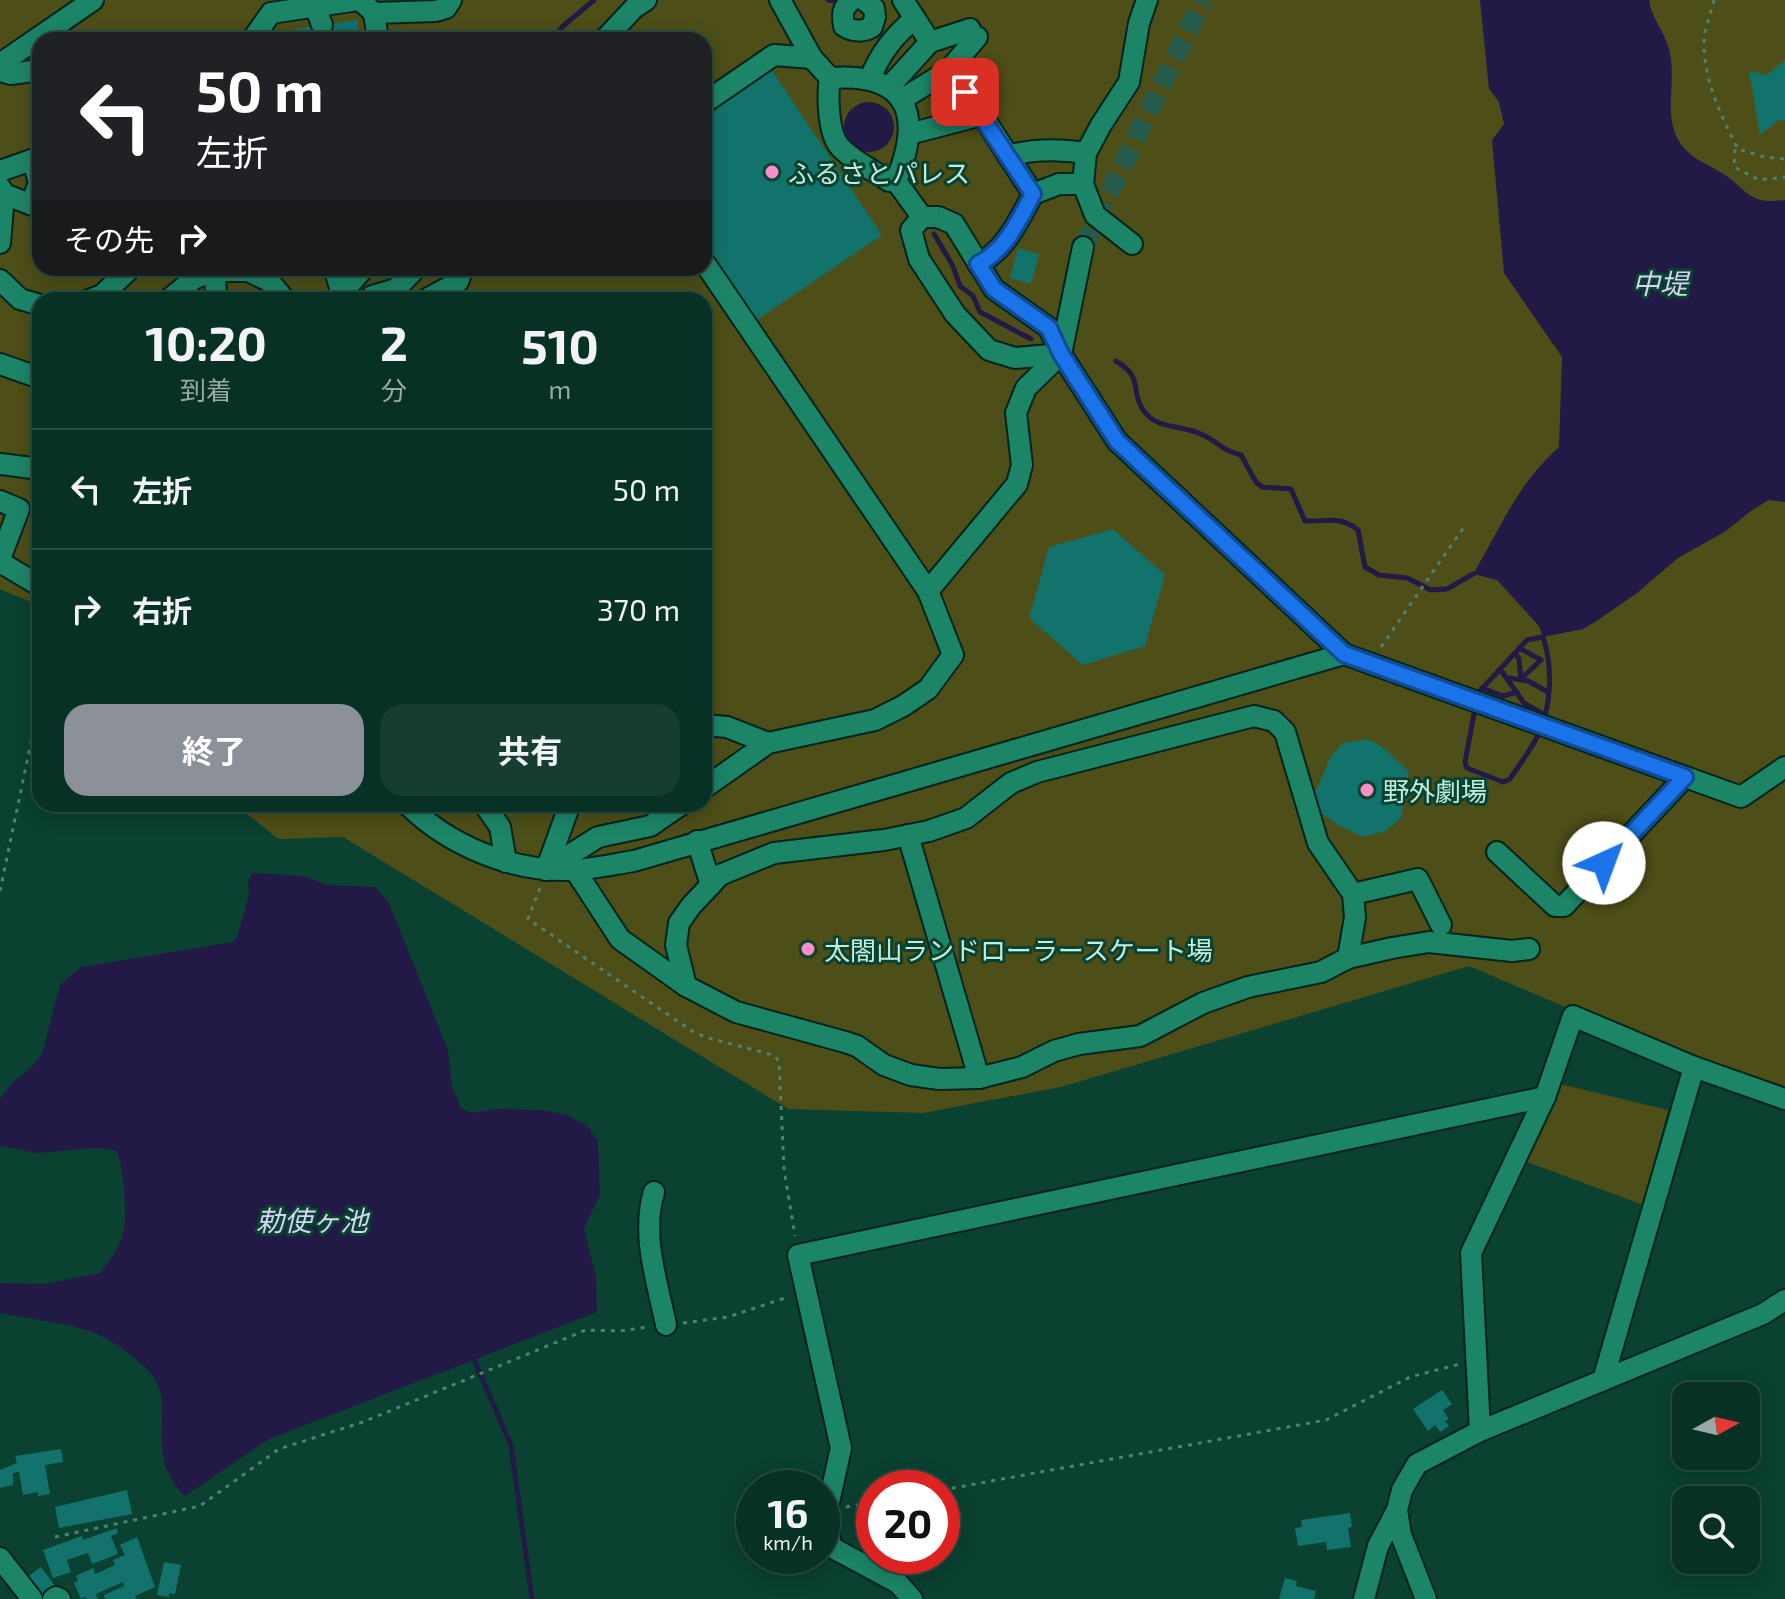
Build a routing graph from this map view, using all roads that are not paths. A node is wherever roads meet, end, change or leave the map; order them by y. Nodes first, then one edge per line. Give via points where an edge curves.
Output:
1 (93, 0) edge
2 (451, 0) edge
3 (646, 0) edge
4 (780, 0) edge
5 (852, 0) edge
6 (903, 0) edge
7 (1147, 0) edge
8 (875, 3) edge
9 (364, 4) edge
10 (915, 18) junction
11 (867, 30) junction
12 (46, 32) edge
13 (258, 32) edge
14 (375, 32) edge
15 (612, 32) edge
16 (32, 42) edge
17 (930, 42) junction
18 (885, 49) junction
19 (812, 58) junction
20 (0, 64) edge
21 (949, 70) junction
22 (0, 71) edge
23 (32, 71) edge
24 (830, 78) junction
25 (870, 79) junction
26 (896, 93) junction
27 (712, 98) edge
28 (982, 115) junction
29 (909, 134) junction
30 (1086, 153) junction
31 (1008, 156) junction
32 (32, 160) edge
33 (0, 171) edge
34 (896, 181) junction
35 (1083, 184) junction
36 (2, 190) edge
37 (1033, 194) junction
38 (32, 205) edge
39 (922, 217) junction
40 (0, 243) edge
41 (1132, 244) dead end
42 (1083, 247) tunnel mouth
43 (978, 264) junction
44 (712, 274) edge
45 (122, 276) edge
46 (199, 276) edge
47 (260, 276) edge
48 (357, 276) edge
49 (460, 276) edge
50 (0, 280) edge
51 (105, 292) edge
52 (178, 292) edge
53 (278, 292) edge
54 (343, 292) edge
55 (440, 292) edge
56 (32, 303) edge
57 (1061, 354) junction
58 (0, 364) edge
59 (32, 375) edge
60 (0, 464) edge
61 (32, 468) edge
62 (0, 501) edge
63 (0, 560) edge
64 (32, 581) edge
65 (928, 591) junction
66 (1344, 654) junction
67 (1231, 687) junction
68 (1238, 720) junction
69 (712, 726) edge
70 (1065, 735) junction
71 (768, 743) junction
72 (1072, 763) junction
73 (1785, 767) edge
74 (1685, 777) junction
75 (712, 782) edge
76 (418, 812) edge
77 (490, 812) edge
78 (567, 812) edge
79 (670, 812) edge
80 (908, 835) junction
81 (697, 841) junction
82 (1497, 852) dead end
83 (506, 862) junction
84 (546, 870) junction
85 (575, 870) junction
86 (711, 885) junction
87 (1353, 894) junction
88 (1441, 925) dead end
89 (1529, 949) dead end
90 (1348, 958) junction
91 (686, 986) junction
92 (1694, 1067) junction
93 (979, 1078) junction
94 (1545, 1097) junction
95 (1785, 1099) edge
96 (654, 1192) dead end
97 (1785, 1300) edge
98 (666, 1325) road end
99 (1603, 1380) junction
100 (1480, 1431) junction
101 (1397, 1510) junction
102 (0, 1558) edge
103 (32, 1599) edge
104 (53, 1599) edge
105 (60, 1599) edge
106 (912, 1599) edge
107 (1364, 1599) edge
108 (1426, 1599) edge

1 - 12 street
2 - 9 street via 436,11
3 - 15 street
4 - 19 street
5 - 11 street via 844,6 844,26
6 - 10 street
7 - 30 street via 1129,82
8 - 11 street
9 - 13 street via 318,16 271,13
9 - 14 street
10 - 17 street
10 - 18 street
11 - 18 street
16 - 20 street
17 - 21 street via 974,33
17 - 26 street
18 - 25 street
19 - 24 street
19 - 27 street via 774,55
21 - 26 street
21 - 28 street
22 - 23 street
24 - 25 street
24 - 34 street via 831,121 840,148
25 - 26 street
26 - 29 street
28 - 29 street
28 - 31 street
29 - 34 street
30 - 31 street via 1063,149
30 - 35 street
31 - 37 street
32 - 33 street
34 - 39 street
35 - 37 street via 1059,184
35 - 41 street via 1095,215
36 - 38 street
36 - 40 street
37 - 43 street via 1009,237
39 - 43 street via 954,224
39 - 57 street via 911,230 919,259 955,314 989,350 1015,358
42 - 57 street
43 - 57 street via 994,289 1049,328
44 - 65 street
45 - 51 street
46 - 52 street
47 - 53 street
48 - 54 street
49 - 55 street
50 - 56 street
57 - 65 street via 1026,388 1016,413 1022,465 1017,484
57 - 66 street via 1117,441
58 - 59 street
60 - 61 street
62 - 63 street via 19,509
63 - 64 street
65 - 71 street via 953,655 928,689 875,720
66 - 67 street
66 - 74 street
67 - 68 street
67 - 70 street
68 - 72 street
68 - 87 street via 1254,716 1274,721 1285,732 1318,843
69 - 71 street
70 - 72 street
70 - 81 street
71 - 75 street
72 - 80 street via 1011,783 966,818
73 - 74 street via 1741,797
74 - 82 street via 1564,906 1555,906
76 - 83 street via 457,842
77 - 83 street via 500,827
78 - 84 street
79 - 84 street via 650,826 598,837
80 - 86 street via 774,853 720,875
80 - 93 street
81 - 85 street via 634,861
81 - 86 street
83 - 84 street
84 - 85 street
85 - 91 street via 620,939
86 - 91 street via 679,923 676,945
87 - 88 street via 1418,879
87 - 90 street
89 - 90 street via 1429,942
90 - 93 street via 1321,972 1248,987 1203,1003 1140,1036 1079,1044
91 - 93 street via 736,1012 857,1046 911,1075
92 - 94 street via 1573,1016
92 - 95 street
92 - 99 street
94 - 100 street via 1471,1253
94 - 106 street via 798,1255 841,1448 827,1511 831,1547 898,1583
96 - 98 street via 648,1235
97 - 99 street
99 - 100 street
100 - 101 street via 1417,1464
101 - 107 street via 1378,1546
101 - 108 street
102 - 103 street
104 - 105 street

